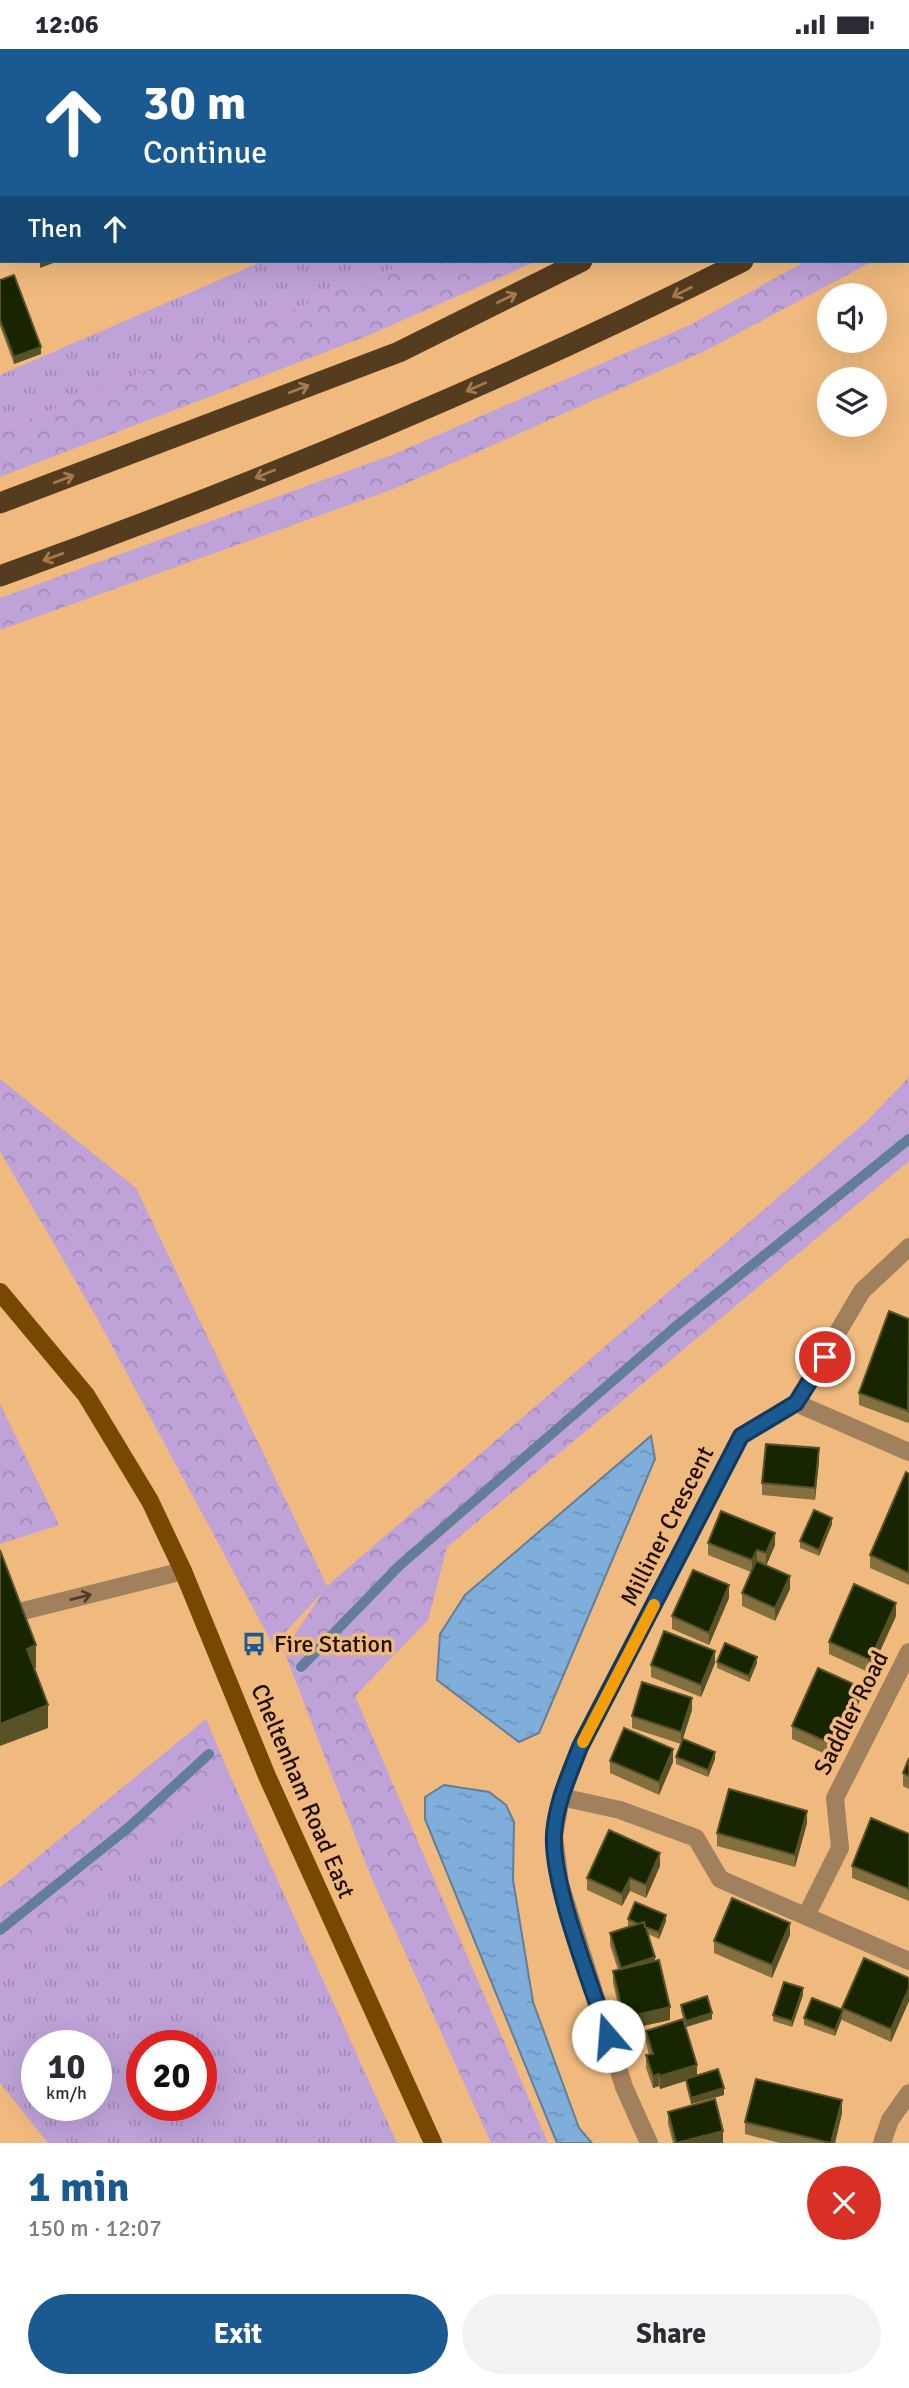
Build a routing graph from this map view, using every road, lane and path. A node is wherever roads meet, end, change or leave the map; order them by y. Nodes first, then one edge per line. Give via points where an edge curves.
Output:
1 (578, 263) edge
2 (739, 263) edge
3 (0, 503) edge
4 (0, 576) edge
5 (909, 1247) edge
6 (0, 1292) edge
7 (796, 1403) junction
8 (909, 1453) edge
9 (183, 1571) junction
10 (15, 1613) edge
11 (909, 1652) edge
12 (561, 1797) junction
13 (807, 1914) junction
14 (909, 1961) edge
15 (909, 2092) edge
16 (433, 2143) edge
17 (649, 2143) edge
18 (882, 2143) edge

3 -> 1 highway via 399,352
2 -> 4 highway via 607,329 427,409
5 - 7 street, Milliner Crescent via 862,1291
6 - 9 main road, Cheltenham Road East via 86,1395 150,1501
7 - 8 street
7 - 12 street, Milliner Crescent via 741,1436 580,1747
10 -> 9 street
9 - 16 main road, Cheltenham Road East via 267,1776
11 - 13 street, Saddler Road via 835,1798 840,1848
12 - 13 street via 620,1810 696,1838 720,1879
12 - 17 street, Milliner Crescent via 554,1836 560,1884 624,2087
13 - 14 street
15 - 18 street via 890,2120

